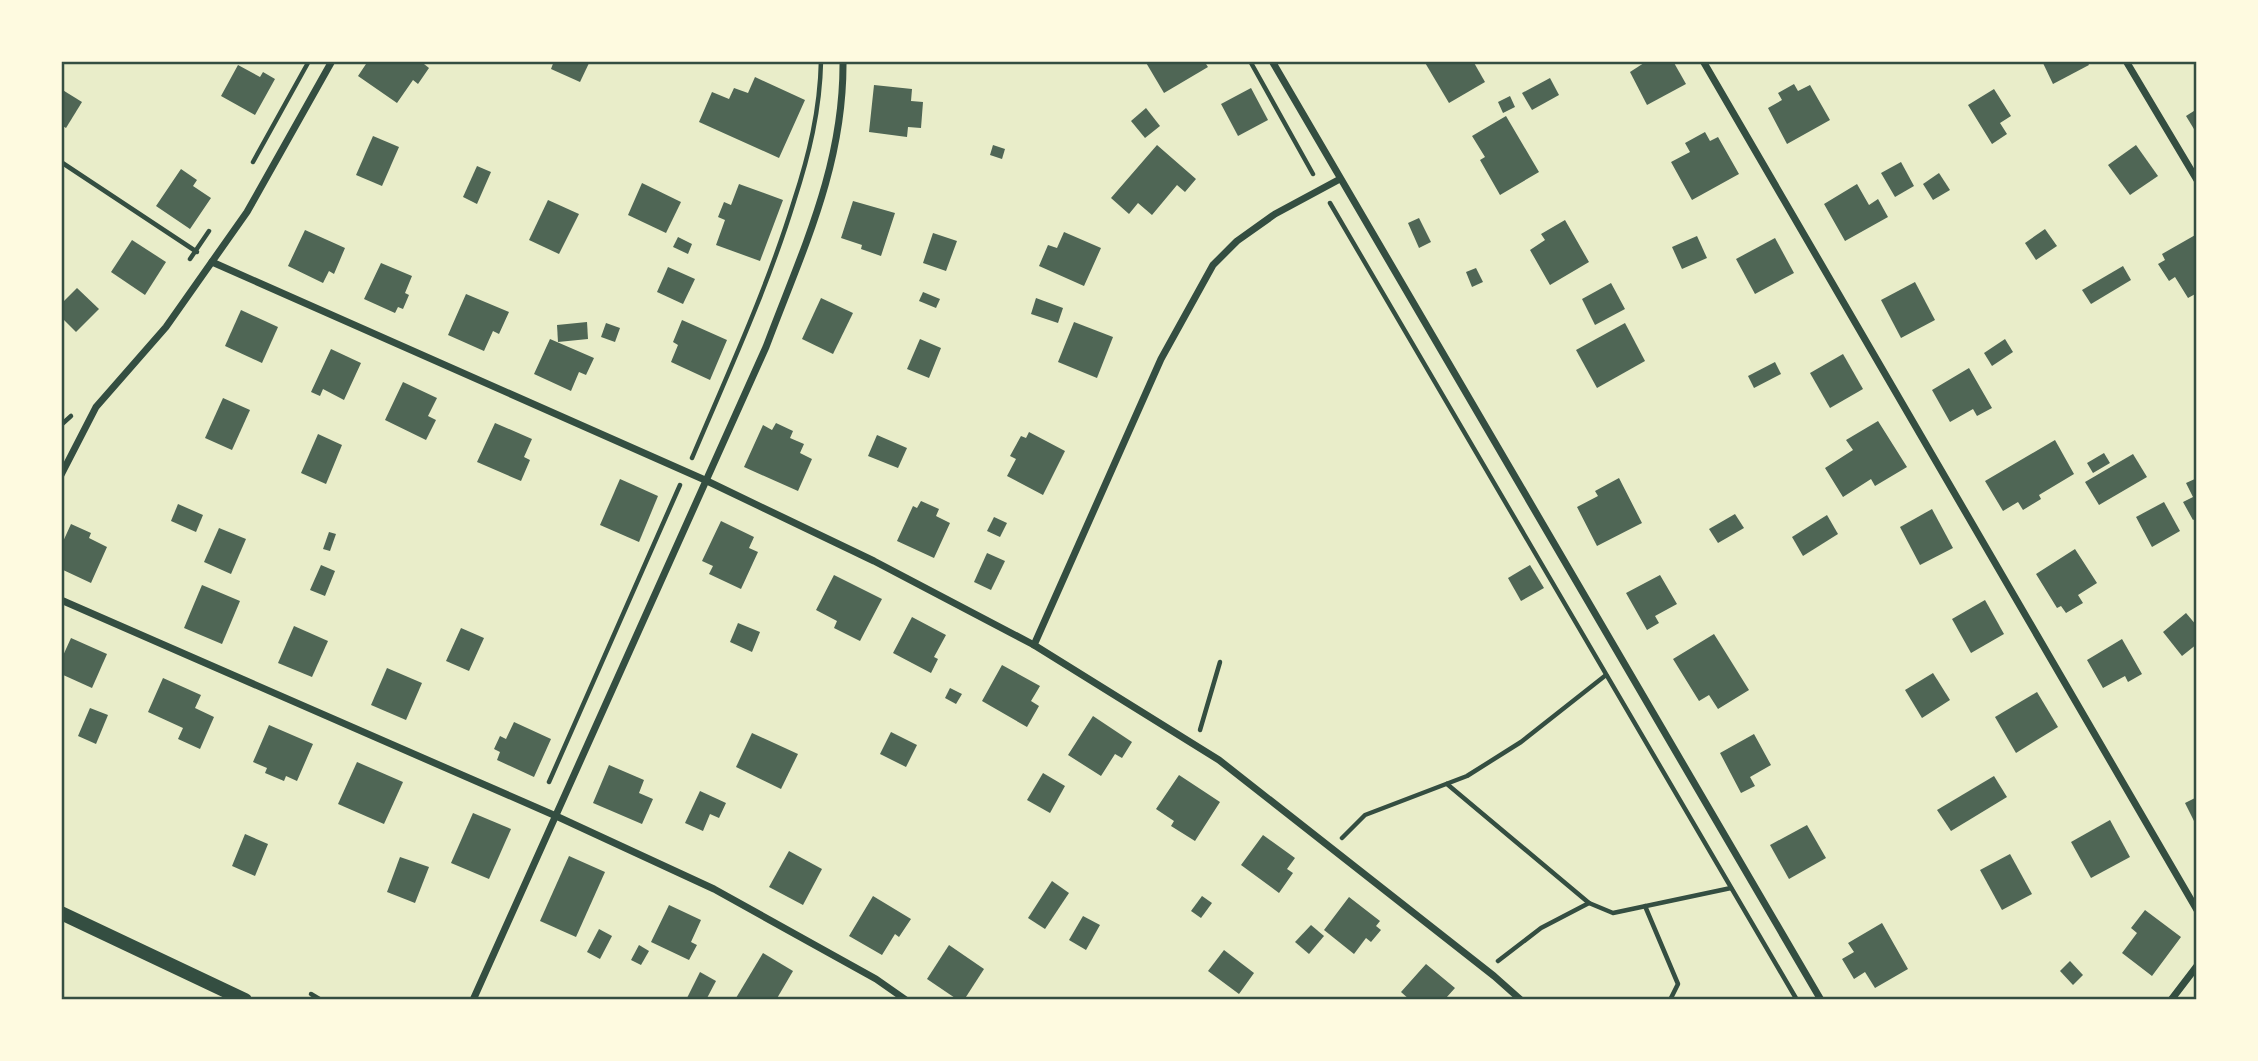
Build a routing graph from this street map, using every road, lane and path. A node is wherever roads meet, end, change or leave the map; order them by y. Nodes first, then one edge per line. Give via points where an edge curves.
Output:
1 (309, 61) edge
2 (332, 61) edge
3 (821, 61) edge
4 (843, 61) edge
5 (1250, 61) edge
6 (1272, 61) edge
7 (1703, 61) edge
8 (2126, 61) edge
9 (61, 162) edge
10 (247, 173) dead end
11 (1340, 179) junction
12 (2197, 180) edge
13 (1321, 188) junction
14 (210, 230) dead end
15 (195, 251) junction
16 (188, 262) dead end
17 (212, 262) junction
18 (75, 411) dead end
19 (61, 425) edge
20 (686, 471) junction
21 (61, 475) edge
22 (705, 480) junction
23 (61, 600) edge
24 (1034, 645) junction
25 (1220, 662) dead end
26 (1606, 675) junction
27 (1196, 744) junction
28 (1447, 784) junction
29 (537, 808) junction
30 (556, 816) junction
31 (1332, 847) junction
32 (1731, 888) junction
33 (1589, 903) junction
34 (1645, 906) junction
35 (2197, 910) edge
36 (61, 913) edge
37 (2197, 966) edge
38 (1486, 970) junction
39 (311, 994) dead end
40 (245, 1000) edge
41 (321, 1000) edge
42 (473, 1000) edge
43 (906, 1000) edge
44 (1521, 1000) edge
45 (1670, 1000) edge
46 (1797, 1000) edge
47 (1821, 1000) edge
48 (2171, 1000) edge

1 - 10 path
2 - 17 street via 247,212
3 - 20 path via 821,91 810,151 778,256
4 - 22 street via 837,136 817,216 766,347
5 - 13 path
6 - 11 street
7 - 35 street
8 - 12 street
9 - 15 path
11 - 13 street
11 - 47 street
13 - 24 street via 1237,241 1213,265 1161,359
13 - 26 path
14 - 15 path
15 - 16 path
15 - 17 path
17 - 20 street
17 - 21 street via 166,327 96,407
18 - 19 path
20 - 22 street
20 - 29 path
22 - 24 street
22 - 30 street
23 - 29 street
24 - 27 street
25 - 27 path
26 - 28 path via 1521,742
26 - 32 path
27 - 31 street
28 - 31 path via 1365,815
28 - 33 path
29 - 30 street
30 - 42 street
30 - 43 street via 715,889
31 - 38 street
32 - 34 path
32 - 46 path
33 - 34 path via 1612,913
33 - 38 path via 1541,928
34 - 45 path via 1678,984
36 - 40 main road
37 - 48 street
38 - 44 street
39 - 41 path

